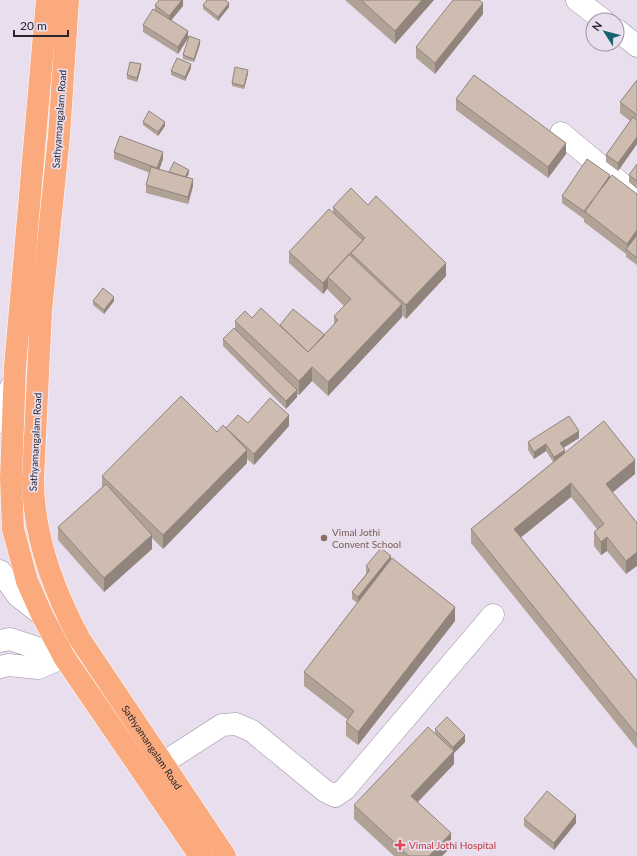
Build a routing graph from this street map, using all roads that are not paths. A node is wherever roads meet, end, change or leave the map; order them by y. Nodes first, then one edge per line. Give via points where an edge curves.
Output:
1 (47, 0) edge
2 (68, 0) edge
3 (577, 0) edge
4 (593, 12) edge
5 (625, 36) edge
6 (637, 46) edge
7 (561, 132) dead end
8 (637, 197) edge
9 (15, 367) junction
10 (0, 422) edge
11 (15, 488) edge
12 (0, 571) edge
13 (42, 615) junction
14 (493, 615) dead end
15 (0, 641) edge
16 (64, 657) junction
17 (0, 667) edge
18 (163, 763) junction
19 (200, 856) edge
20 (225, 856) edge

1 - 9 highway, Sathyamangalam Road
2 - 11 highway, Sathyamangalam Road via 59,136 41,311
3 - 4 street
5 - 6 street
7 - 8 street
9 - 10 street via 8,401
9 - 11 highway, Sathyamangalam Road
11 - 13 highway, Sathyamangalam Road via 13,529 27,581
11 - 18 highway, Sathyamangalam Road via 37,525 50,575 64,608 84,645
12 - 13 street via 18,596
13 - 16 highway, Sathyamangalam Road
14 - 18 street via 346,789 335,796 325,791 252,732 236,724 222,725
15 - 16 street via 10,639
16 - 17 street via 38,668 8,665
16 - 19 highway, Sathyamangalam Road
18 - 20 highway, Sathyamangalam Road

